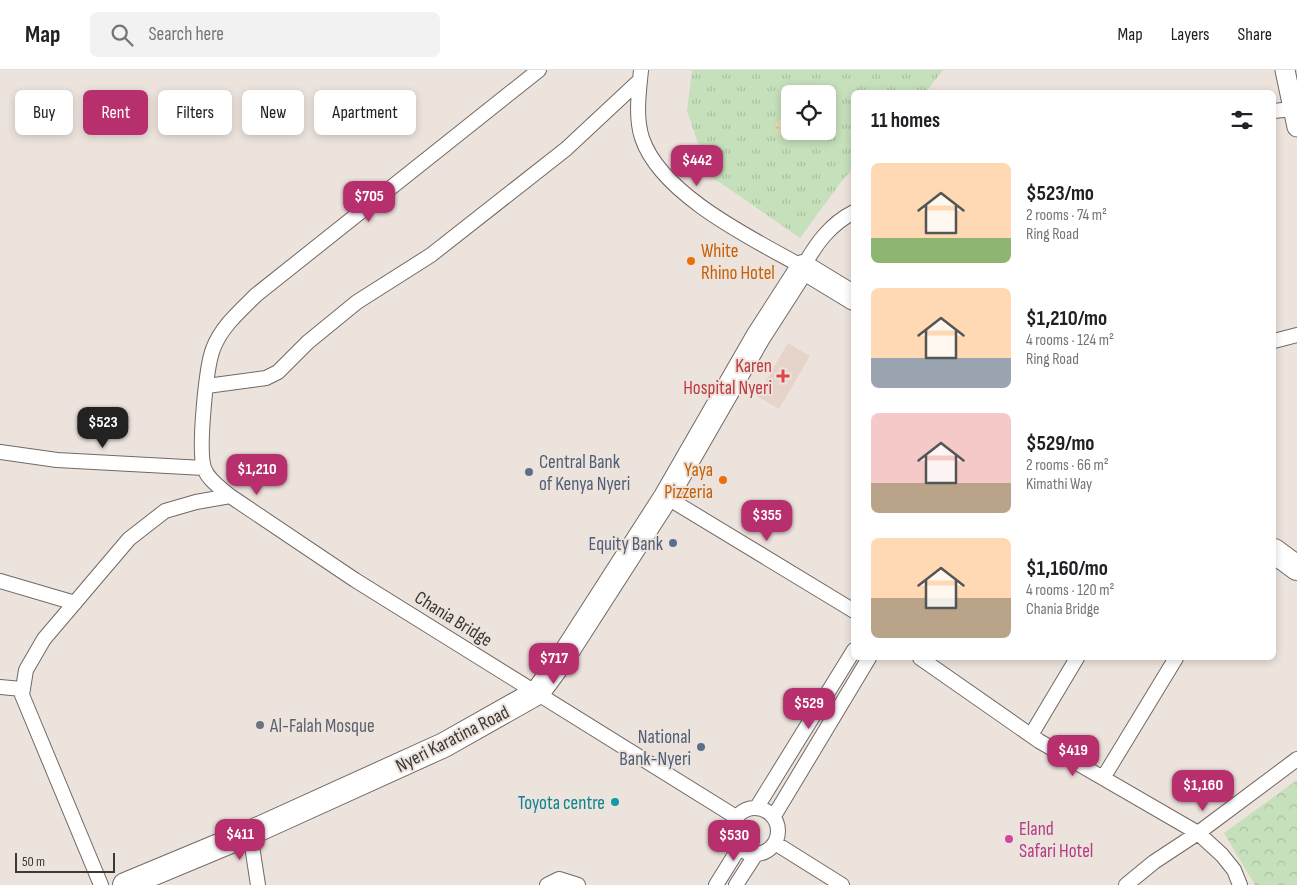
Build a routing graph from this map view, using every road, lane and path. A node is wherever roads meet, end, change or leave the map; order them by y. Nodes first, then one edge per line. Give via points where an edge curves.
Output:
1 (539, 70) edge
2 (1285, 70) edge
3 (640, 75) edge
4 (1288, 116) edge
5 (851, 214) edge
6 (803, 267) junction
7 (851, 296) edge
8 (1297, 336) edge
9 (1276, 341) edge
10 (207, 386) junction
11 (0, 452) edge
12 (204, 468) junction
13 (230, 496) junction
14 (666, 497) junction
15 (1276, 552) edge
16 (1297, 568) edge
17 (0, 581) edge
18 (74, 603) junction
19 (851, 609) edge
20 (851, 655) edge
21 (868, 660) edge
22 (923, 660) edge
23 (1076, 660) edge
24 (1175, 660) edge
25 (0, 687) edge
26 (22, 688) junction
27 (538, 692) junction
28 (1031, 735) junction
29 (1297, 759) edge
30 (1103, 778) junction
31 (757, 807) junction
32 (774, 816) junction
33 (736, 817) junction
34 (250, 833) junction
35 (1198, 833) junction
36 (775, 843) junction
37 (739, 848) junction
38 (756, 854) junction
39 (101, 885) edge
40 (126, 885) edge
41 (258, 885) edge
42 (546, 885) edge
43 (578, 885) edge
44 (716, 885) edge
45 (736, 885) edge
46 (842, 885) edge
47 (1126, 885) edge
48 (1240, 885) edge

1 - 10 street via 256,295 226,326 212,349
2 - 4 street
3 - 6 street via 637,107 642,138 660,169 689,198 750,238
3 - 10 street via 566,149 431,255 357,302 308,342 278,372 266,378
5 - 6 street via 818,242
6 - 7 highway
6 - 14 highway, Nyeri Karatina Road via 758,337
8 - 9 street
10 - 12 street via 202,429
11 - 12 street via 57,460
12 - 13 street, Chania Bridge via 213,483
13 - 18 street via 166,511 129,539
13 - 27 street, Chania Bridge via 355,580
14 - 19 street
14 - 27 highway, Nyeri Karatina Road
15 - 16 highway
17 - 18 street
18 - 26 street via 44,639 26,670
20 - 31 street
21 - 32 street
22 - 28 street
23 - 28 street
24 - 30 street
25 - 26 street
26 - 39 street via 22,695
27 - 33 street, Chania Bridge
27 - 34 highway, Nyeri Karatina Road via 444,745
28 - 30 street
29 - 35 street
30 - 35 street
31 - 32 street
31 - 33 street via 745,809
32 - 36 street via 778,830
33 - 37 street via 732,837
34 - 40 highway, Nyeri Karatina Road
34 - 41 street
35 - 47 street
35 - 48 street via 1222,855 1234,870
36 - 38 street
36 - 46 street
37 - 38 street
37 - 44 street
38 - 45 street
42 - 43 street via 559,879

